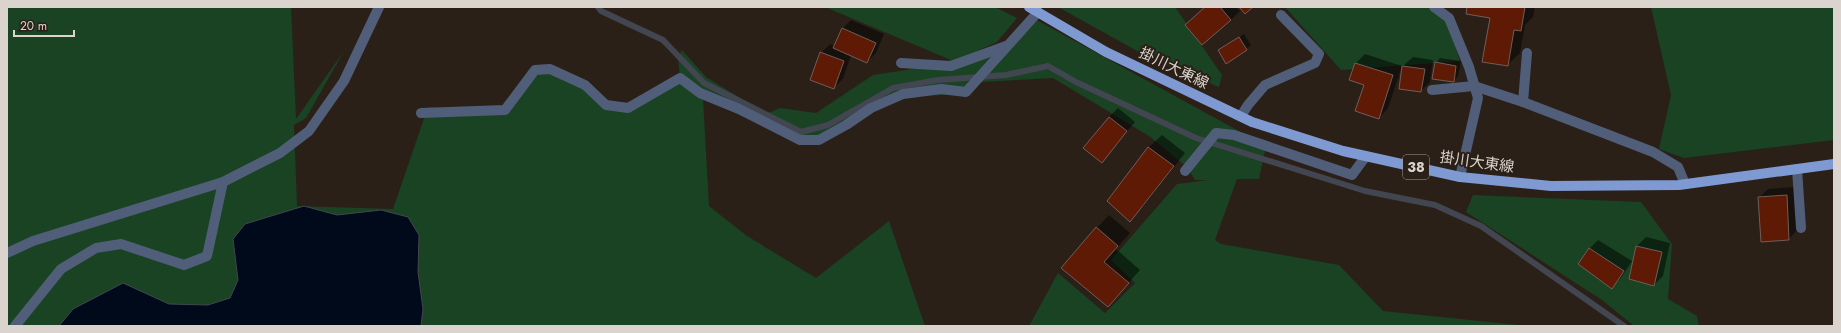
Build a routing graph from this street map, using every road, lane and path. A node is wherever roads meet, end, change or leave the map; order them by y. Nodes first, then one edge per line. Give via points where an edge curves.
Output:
1 (379, 7) edge
2 (1029, 7) edge
3 (1434, 7) edge
4 (1038, 12) junction
5 (1281, 15) dead end
6 (1008, 45) junction
7 (1527, 53) dead end
8 (901, 63) dead end
9 (1474, 86) junction
10 (1432, 90) dead end
11 (1522, 102) junction
12 (421, 113) dead end
13 (1241, 116) junction
14 (1366, 156) junction
15 (1834, 164) edge
16 (1797, 169) junction
17 (1185, 171) dead end
18 (1460, 176) junction
19 (223, 182) junction
20 (1685, 184) junction
21 (1801, 228) dead end
22 (7, 253) edge
23 (15, 326) edge

1 - 19 street via 344,81 308,131 280,153
2 - 4 main road, 掛川大東線 / 38
3 - 9 street via 1449,18 1469,66
4 - 6 street
4 - 13 main road, 掛川大東線 / 38 via 1106,52
5 - 13 street via 1319,54 1315,63 1265,85
6 - 8 street via 951,66
6 - 12 street via 966,92 941,89 903,94 871,108 819,140 800,140 739,109 700,93 680,78 628,108 606,105 585,85 550,69 535,70 505,110
7 - 11 street
9 - 10 street
9 - 11 street
9 - 18 street via 1478,98
11 - 20 street via 1653,152 1678,167
13 - 14 main road, 掛川大東線 / 38 via 1343,152
14 - 17 street via 1352,175 1234,136 1216,133
14 - 18 main road, 掛川大東線 / 38
15 - 16 main road, 掛川大東線 / 38
16 - 20 main road, 掛川大東線 / 38
16 - 21 street
18 - 20 main road, 掛川大東線 / 38 via 1551,186
19 - 22 street via 33,241
19 - 23 street via 207,256 184,265 122,244 96,248 61,269

